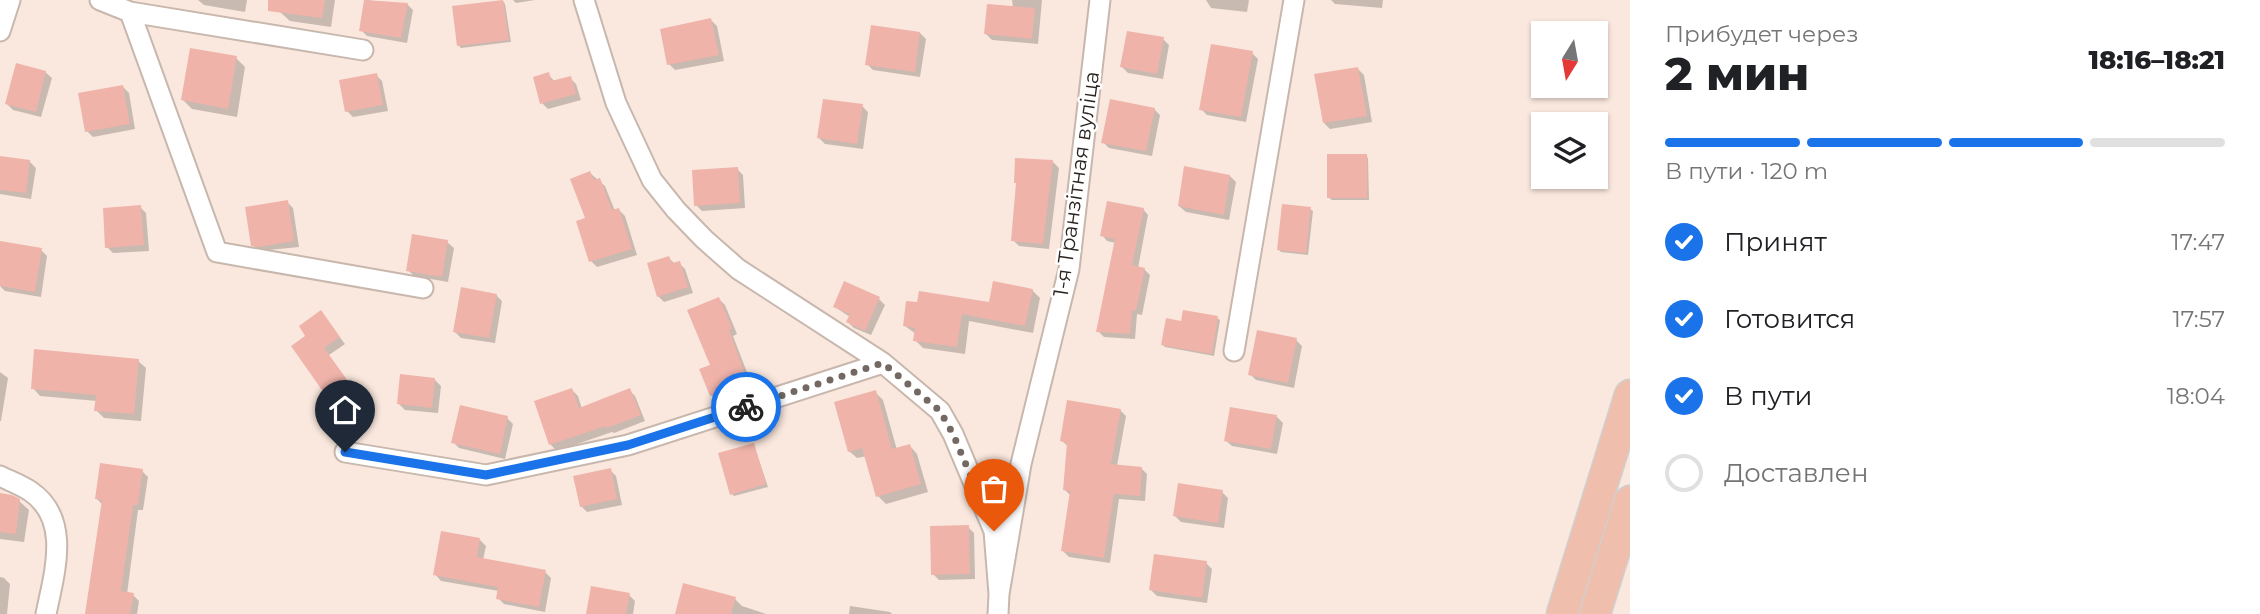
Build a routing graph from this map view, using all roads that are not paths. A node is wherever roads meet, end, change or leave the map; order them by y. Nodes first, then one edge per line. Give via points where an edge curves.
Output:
1 (10, 0) edge
2 (100, 0) edge
3 (584, 0) edge
4 (1101, 0) edge
5 (1294, 0) edge
6 (130, 12) junction
7 (0, 31) edge
8 (363, 50) dead end
9 (423, 288) dead end
10 (1234, 351) dead end
11 (883, 363) junction
12 (1630, 395) edge
13 (345, 452) dead end
14 (0, 476) edge
15 (1630, 501) edge
16 (999, 594) junction
17 (46, 614) edge
18 (998, 614) edge
19 (1562, 614) edge
20 (1595, 614) edge

1 - 7 street
2 - 6 street
3 - 11 street via 616,103 652,180 676,210 738,269
4 - 16 street, 1-я Транзітная вуліца via 1069,269 1021,464
5 - 10 street
6 - 8 street
6 - 9 street via 217,252
11 - 13 street via 628,445 486,475
11 - 16 street via 940,411 953,434 994,531
12 - 19 main road
14 - 17 street via 31,492 55,526 58,555
15 - 20 main road
16 - 18 street, 1-я Транзітная вуліца

